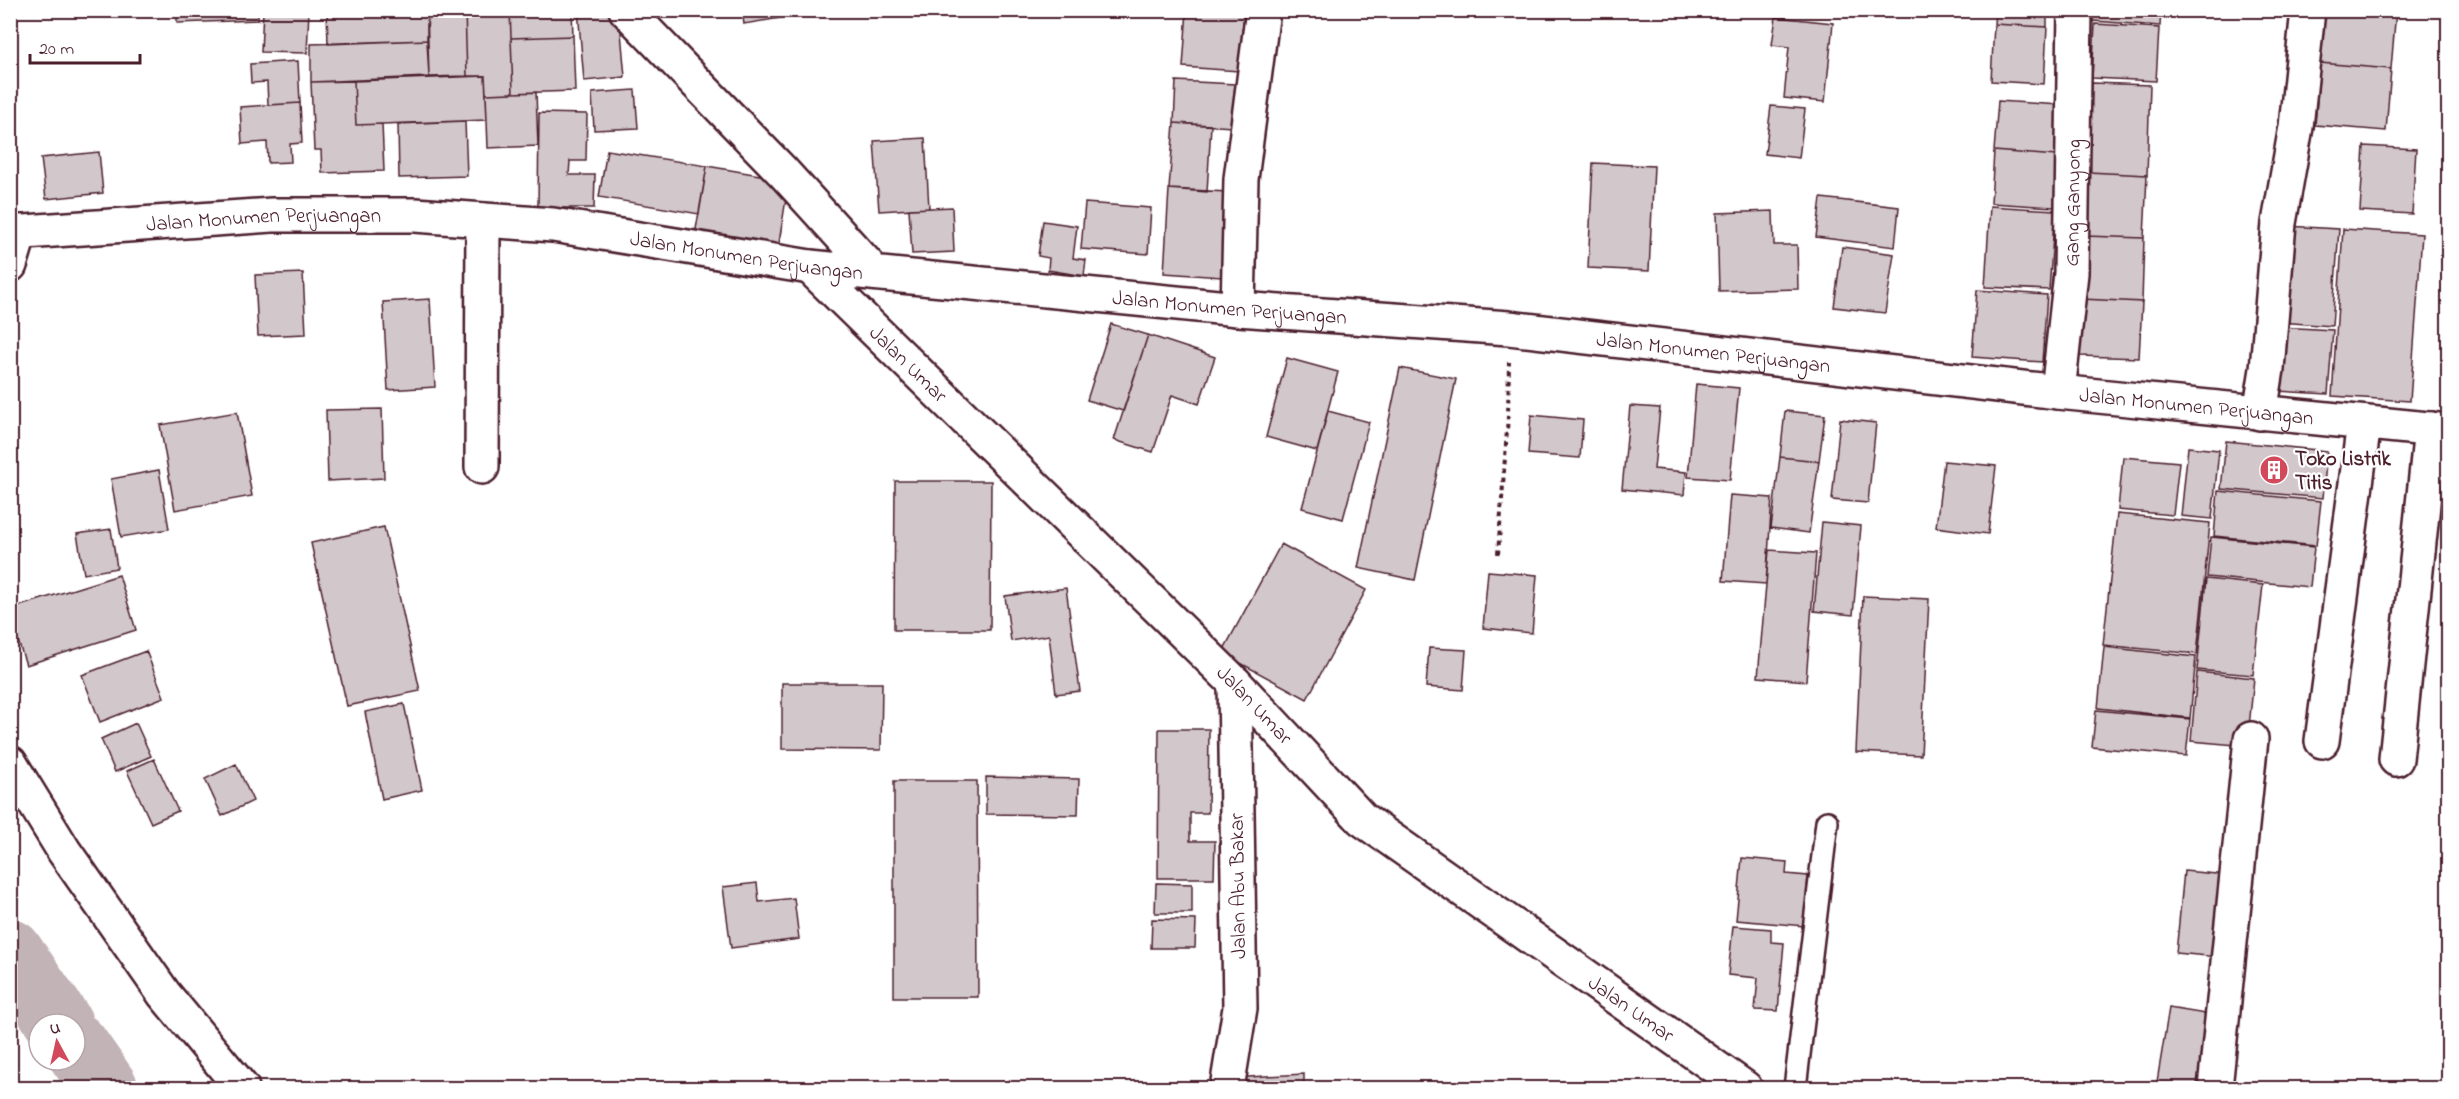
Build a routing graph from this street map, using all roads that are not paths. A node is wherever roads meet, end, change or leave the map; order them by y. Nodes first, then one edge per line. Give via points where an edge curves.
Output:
1 (626, 10) edge
2 (1263, 10) edge
3 (2075, 10) edge
4 (2308, 10) edge
5 (483, 220) junction
6 (15, 232) edge
7 (10, 265) edge
8 (810, 267) junction
9 (875, 273) junction
10 (1238, 309) junction
11 (2058, 392) junction
12 (2260, 413) junction
13 (2364, 423) junction
14 (2440, 430) edge
15 (482, 467) dead end
16 (1235, 683) junction
17 (2251, 738) dead end
18 (2322, 741) dead end
19 (2396, 759) dead end
20 (10, 763) edge
21 (1827, 822) dead end
22 (1744, 1088) edge
23 (242, 1089) edge
24 (1227, 1089) edge
25 (1795, 1089) edge
26 (2215, 1089) edge

1 - 9 street
2 - 10 street via 1241,179
3 - 11 street, Gang Ganyong via 2071,273
4 - 12 street via 2296,127 2279,222
5 - 6 street, Jalan Monumen Perjuangan via 415,215 272,215
5 - 8 street, Jalan Monumen Perjuangan via 553,225
5 - 15 street
6 - 7 street
8 - 9 street, Jalan Monumen Perjuangan
8 - 16 street, Jalan Umar
9 - 10 street, Jalan Monumen Perjuangan
10 - 11 street, Jalan Monumen Perjuangan via 1509,328
11 - 12 street, Jalan Monumen Perjuangan
12 - 13 street, Jalan Monumen Perjuangan
13 - 14 street, Jalan Monumen Perjuangan
13 - 18 street
14 - 19 street
16 - 22 street, Jalan Umar via 1362,819
16 - 24 street, Jalan Abu Bakar via 1240,1008
17 - 26 street
20 - 23 street via 64,851 164,994
21 - 25 lane

